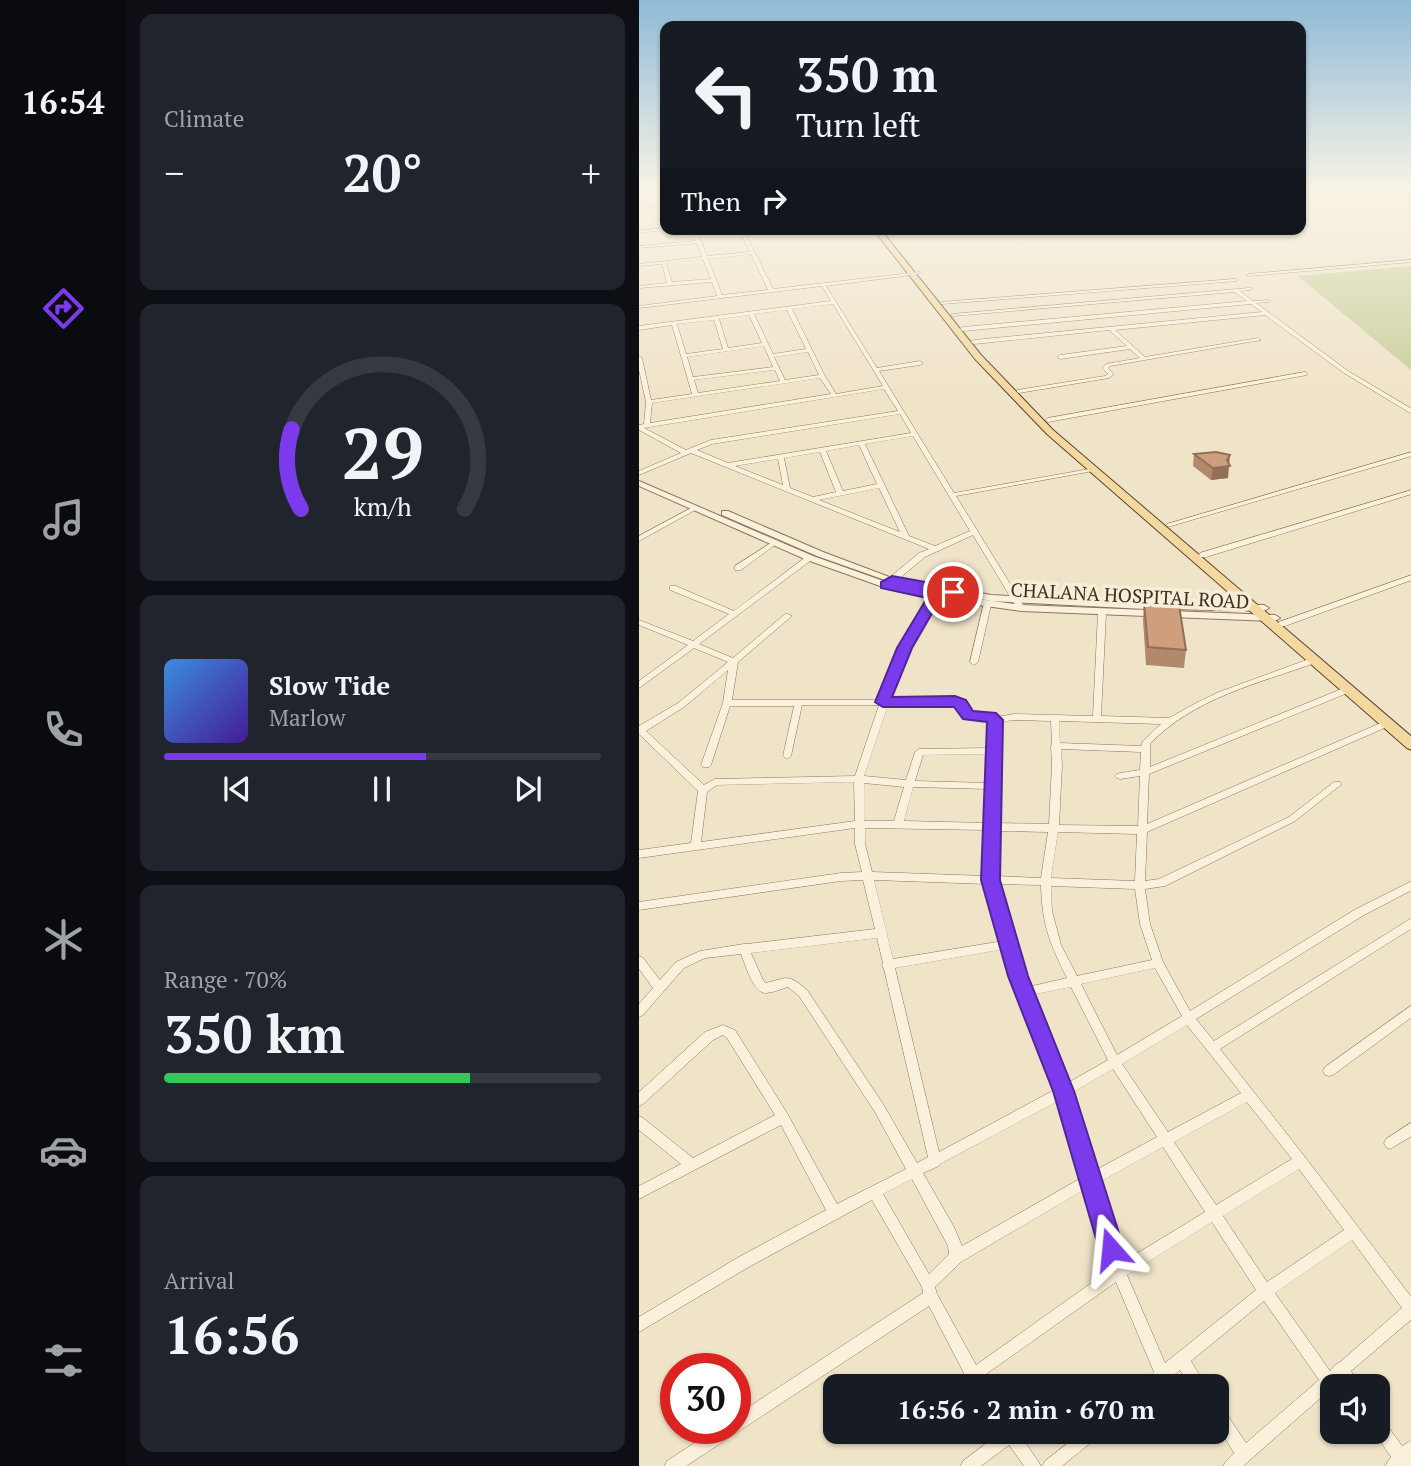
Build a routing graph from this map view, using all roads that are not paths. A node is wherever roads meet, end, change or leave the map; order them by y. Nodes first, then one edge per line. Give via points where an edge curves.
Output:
1 (720, 256) edge
2 (753, 256) edge
3 (900, 256) edge
4 (903, 256) edge
5 (705, 258) junction
6 (1411, 261) edge
7 (664, 262) junction
8 (639, 265) edge
9 (915, 273) junction
10 (1249, 275) dead end
11 (1235, 279) dead end
12 (713, 280) junction
13 (670, 284) junction
14 (823, 284) junction
15 (639, 287) edge
16 (1249, 289) dead end
17 (771, 290) junction
18 (1235, 290) junction
19 (720, 297) junction
20 (1267, 301) dead end
21 (834, 302) junction
22 (942, 303) junction
23 (1254, 304) junction
24 (639, 307) edge
25 (789, 309) junction
26 (751, 313) junction
27 (1266, 313) junction
28 (953, 315) junction
29 (716, 318) junction
30 (674, 323) junction
31 (639, 327) edge
32 (963, 328) junction
33 (1110, 328) junction
34 (1259, 340) dead end
35 (974, 342) junction
36 (765, 344) junction
37 (1131, 347) junction
38 (727, 350) junction
39 (809, 350) junction
40 (684, 356) junction
41 (771, 356) junction
42 (1060, 357) dead end
43 (639, 358) edge
44 (1144, 359) junction
45 (920, 363) dead end
46 (640, 367) edge
47 (776, 368) junction
48 (876, 370) junction
49 (1305, 374) dead end
50 (822, 376) junction
51 (691, 379) junction
52 (783, 382) junction
53 (642, 384) edge
54 (887, 387) junction
55 (1019, 391) junction
56 (834, 395) junction
57 (696, 396) junction
58 (649, 402) junction
59 (901, 412) junction
60 (1411, 412) edge
61 (1048, 420) junction
62 (647, 424) junction
63 (639, 427) edge
64 (914, 434) junction
65 (861, 443) junction
66 (823, 450) junction
67 (687, 451) junction
68 (1411, 454) edge
69 (781, 456) junction
70 (729, 465) junction
71 (1093, 469) junction
72 (639, 474) edge
73 (639, 483) edge
74 (882, 485) junction
75 (787, 489) junction
76 (1411, 492) edge
77 (840, 493) junction
78 (951, 495) junction
79 (813, 499) junction
80 (695, 508) junction
81 (1169, 525) junction
82 (974, 532) junction
83 (906, 537) junction
84 (639, 539) edge
85 (774, 543) junction
86 (933, 548) junction
87 (1203, 555) junction
88 (810, 558) junction
89 (738, 568) dead end
90 (1411, 577) edge
91 (889, 582) junction
92 (673, 588) dead end
93 (935, 596) junction
94 (1013, 599) junction
95 (987, 605) junction
96 (1021, 608) junction
97 (1102, 613) junction
98 (735, 614) junction
99 (788, 616) dead end
100 (1267, 616) junction
101 (639, 622) edge
102 (694, 645) junction
103 (734, 661) junction
104 (1312, 661) junction
105 (974, 662) dead end
106 (639, 685) edge
107 (1347, 690) junction
108 (799, 702) junction
109 (883, 702) junction
110 (727, 704) junction
111 (1055, 718) junction
112 (1097, 719) junction
113 (995, 720) junction
114 (1168, 721) junction
115 (1386, 724) junction
116 (639, 730) edge
117 (1411, 734) edge
118 (1411, 745) edge
119 (1055, 746) junction
120 (1146, 749) junction
121 (994, 751) junction
122 (787, 756) dead end
123 (706, 765) dead end
124 (1145, 772) junction
125 (1120, 776) dead end
126 (859, 779) junction
127 (911, 784) junction
128 (1337, 784) dead end
129 (992, 786) junction
130 (703, 790) junction
131 (859, 824) junction
132 (898, 825) junction
133 (991, 827) junction
134 (1054, 827) junction
135 (1142, 830) junction
136 (696, 846) junction
137 (639, 854) edge
138 (868, 876) junction
139 (991, 880) junction
140 (1046, 881) junction
141 (1411, 885) edge
142 (1140, 886) junction
143 (639, 906) edge
144 (1411, 922) edge
145 (880, 933) junction
146 (1010, 944) junction
147 (744, 948) junction
148 (639, 961) edge
149 (1158, 964) junction
150 (887, 965) junction
151 (1074, 979) junction
152 (660, 989) junction
153 (1025, 992) junction
154 (1411, 1010) edge
155 (639, 1012) edge
156 (1188, 1017) junction
157 (1214, 1047) junction
158 (1114, 1061) junction
159 (1329, 1071) dead end
160 (1064, 1091) junction
161 (1249, 1095) junction
162 (639, 1100) edge
163 (783, 1117) junction
164 (639, 1122) edge
165 (1411, 1128) edge
166 (1165, 1142) junction
167 (1390, 1143) dead end
168 (935, 1161) junction
169 (1301, 1161) junction
170 (690, 1164) junction
171 (913, 1172) junction
172 (1089, 1181) junction
173 (875, 1192) junction
174 (639, 1193) edge
175 (835, 1213) junction
176 (1214, 1213) junction
177 (1354, 1231) junction
178 (956, 1257) junction
179 (1119, 1272) junction
180 (930, 1291) junction
181 (1265, 1291) junction
182 (1411, 1310) edge
183 (639, 1325) edge
184 (1182, 1360) junction
185 (1341, 1369) junction
186 (972, 1374) edge
187 (985, 1374) edge
188 (1163, 1374) edge
189 (1164, 1374) edge
190 (1191, 1374) edge
191 (1324, 1374) edge
192 (1335, 1374) edge
193 (1344, 1374) edge
194 (1320, 1387) edge
195 (751, 1413) edge
196 (1229, 1431) edge
197 (1390, 1441) edge
198 (706, 1444) edge
199 (996, 1444) edge
200 (1018, 1444) edge
201 (1078, 1444) edge
202 (1243, 1453) junction
203 (1403, 1459) edge
204 (672, 1466) edge
205 (968, 1466) edge
206 (1033, 1466) edge
207 (1050, 1466) edge
208 (1231, 1466) edge

1 - 5 street
2 - 17 street
3 - 9 main road
4 - 9 main road
5 - 7 street
5 - 12 street
6 - 10 street
7 - 8 street
7 - 13 street
9 - 14 street
9 - 22 main road
9 - 71 main road via 979,357 1050,432
11 - 22 street
12 - 13 street
12 - 19 street
13 - 15 street
14 - 17 street
14 - 21 street
16 - 18 street
17 - 19 street
18 - 23 street
18 - 28 street
19 - 24 street
20 - 23 street
21 - 25 street
21 - 48 street
22 - 28 main road
23 - 27 street
23 - 32 street
25 - 26 street
25 - 39 street
26 - 29 street
26 - 36 street
27 - 33 street
27 - 60 street via 1353,377
28 - 32 main road
29 - 30 street
29 - 38 street
30 - 31 street
30 - 40 street
32 - 35 main road
33 - 35 street
33 - 37 street
34 - 44 street
35 - 55 main road
36 - 38 street
36 - 41 street
37 - 42 street
37 - 44 street
38 - 40 street
39 - 41 street
39 - 50 street
40 - 51 street
41 - 47 street
43 - 46 street
44 - 55 street via 1108,365 1105,368 1111,374 1107,377
45 - 48 street
46 - 53 street
47 - 51 street
47 - 52 street
48 - 54 street
49 - 61 street
50 - 52 street
50 - 56 street
51 - 57 street
52 - 57 street
53 - 58 street
54 - 56 street
54 - 59 street
55 - 61 main road
56 - 62 street
57 - 58 street
58 - 62 street
59 - 64 street
59 - 67 street via 718,441
61 - 81 main road
62 - 63 street
63 - 67 street
64 - 65 street
64 - 78 street
65 - 66 street
65 - 74 street
66 - 69 street
66 - 77 street
67 - 70 street
67 - 72 street
68 - 81 street
69 - 70 street
69 - 75 street
70 - 75 street
71 - 78 street
71 - 100 main road
72 - 91 street, CHALANA HOSPITAL ROAD
73 - 80 street, CHALANA HOSPITAL ROAD
74 - 77 street
74 - 83 street
75 - 79 street
76 - 87 street
77 - 79 street
78 - 82 street
79 - 83 street
80 - 84 street
80 - 85 street, CHALANA HOSPITAL ROAD
81 - 87 main road
82 - 86 street
82 - 94 street
83 - 86 street
85 - 88 street, CHALANA HOSPITAL ROAD
85 - 89 street
86 - 91 street
87 - 100 main road
88 - 91 street, CHALANA HOSPITAL ROAD
88 - 98 street
90 - 100 street
91 - 93 street, CHALANA HOSPITAL ROAD
91 - 94 street, CHALANA HOSPITAL ROAD
92 - 98 street
93 - 95 street, CHALANA HOSPITAL ROAD
93 - 109 street via 904,648
94 - 96 street
94 - 100 street, CHALANA HOSPITAL ROAD
95 - 96 street, CHALANA HOSPITAL ROAD
95 - 105 street
96 - 97 street, CHALANA HOSPITAL ROAD
97 - 100 street, CHALANA HOSPITAL ROAD
97 - 112 street
98 - 102 street
99 - 103 street
100 - 104 main road
100 - 117 main road
101 - 102 street
102 - 103 street
102 - 106 street
103 - 110 street
103 - 116 street via 672,712
104 - 107 main road
104 - 114 street
107 - 115 main road
107 - 124 street
108 - 109 street
108 - 110 street
108 - 122 street
109 - 113 street via 955,702 968,716
109 - 126 street
110 - 123 street
111 - 112 street
111 - 113 street
111 - 119 street
112 - 114 street
113 - 121 street
114 - 120 street via 1154,731
115 - 118 main road
115 - 135 street
116 - 130 street
119 - 120 street
119 - 134 street
120 - 124 street
121 - 127 street via 919,752
121 - 129 street
124 - 125 street
124 - 135 street
126 - 127 street
126 - 130 street via 729,780
126 - 131 street
127 - 129 street
127 - 132 street
128 - 142 street via 1292,820 1161,883
129 - 133 street
130 - 136 street
131 - 132 street
131 - 136 street
131 - 138 street
132 - 133 street
133 - 134 street
133 - 139 street
134 - 135 street
134 - 140 street
135 - 142 street
136 - 137 street
138 - 139 street
138 - 143 street
138 - 145 street
139 - 140 street
139 - 146 street
140 - 142 street
140 - 151 street via 1050,929
141 - 156 street
142 - 149 street via 1145,925
144 - 157 street
145 - 147 street
145 - 150 street
146 - 150 street
146 - 153 street
147 - 152 street via 691,958
147 - 171 street via 764,988 790,982 803,993 879,1108
148 - 152 street
149 - 151 street
149 - 156 street
150 - 168 street
151 - 153 street
151 - 158 street
152 - 155 street
153 - 160 street
154 - 159 street
156 - 157 street
156 - 158 street
157 - 161 street
158 - 160 street
158 - 166 street
160 - 168 street
160 - 172 street
161 - 166 street
161 - 169 street
162 - 163 street via 709,1036 723,1030 738,1043
163 - 170 street
163 - 175 street
164 - 170 street
165 - 167 street
166 - 172 street
166 - 176 street
168 - 171 street
169 - 176 street
169 - 177 street
170 - 174 street
171 - 173 street
171 - 178 street via 949,1232
172 - 178 street
172 - 179 street
173 - 175 street
173 - 180 street
175 - 183 street
176 - 179 street
176 - 181 street
177 - 181 street
177 - 182 street
178 - 180 street
179 - 187 street
179 - 188 street
180 - 186 street
180 - 195 street
181 - 184 street
181 - 191 street
182 - 185 street
184 - 189 street
184 - 190 street
185 - 192 street
185 - 193 street
194 - 202 street
196 - 202 street
197 - 203 street
198 - 204 street
199 - 205 street
200 - 206 street
201 - 207 street
202 - 208 street

